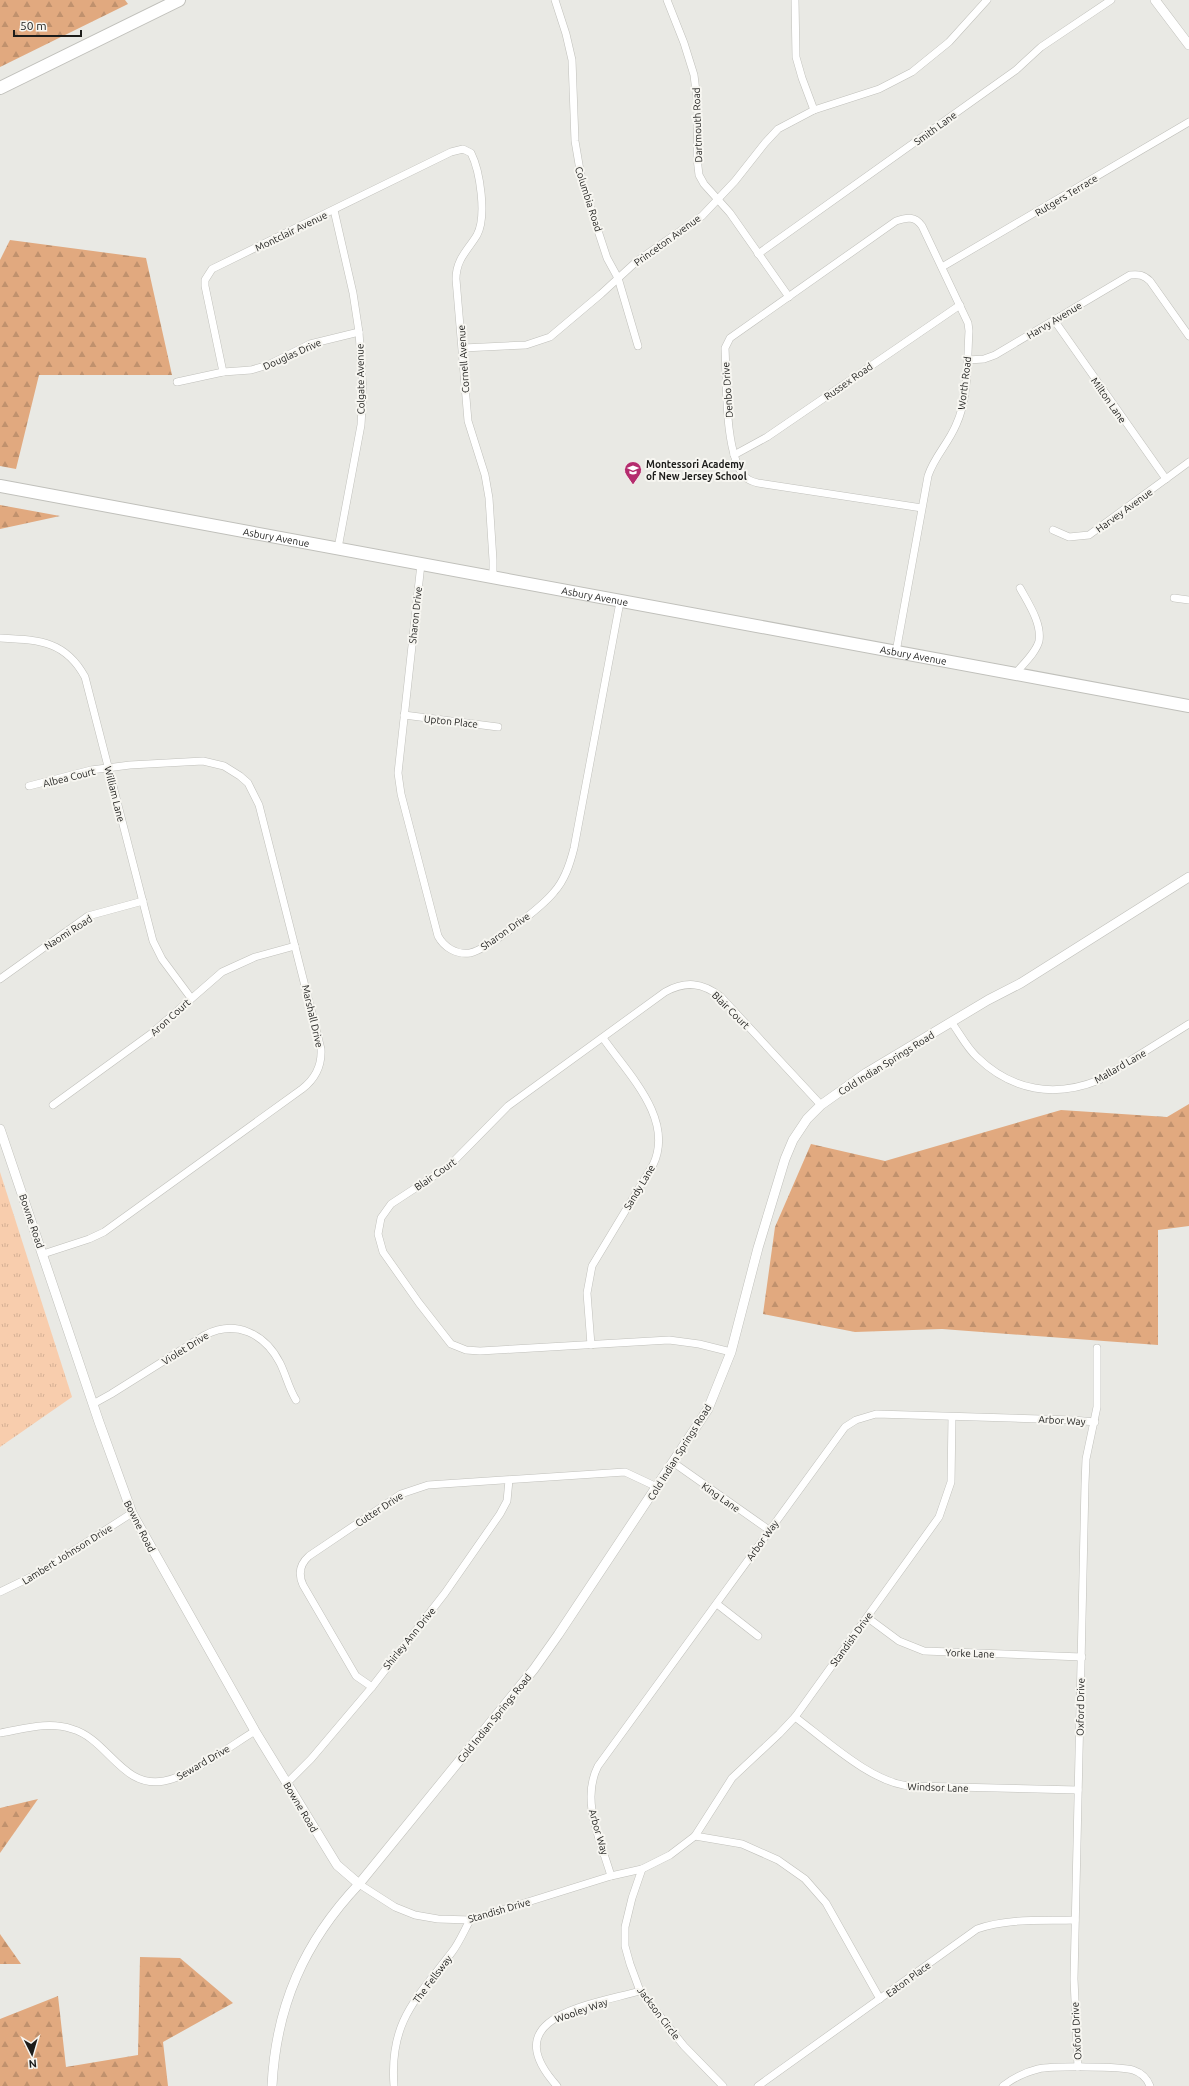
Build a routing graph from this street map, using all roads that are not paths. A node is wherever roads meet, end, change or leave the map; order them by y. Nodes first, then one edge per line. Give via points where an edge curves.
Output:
1 (179, 0) edge
2 (555, 0) edge
3 (667, 0) edge
4 (794, 0) edge
5 (987, 0) edge
6 (1112, 0) edge
7 (1155, 0) edge
8 (1189, 45) edge
9 (0, 88) edge
10 (814, 110) junction
11 (1189, 122) edge
12 (466, 150) joint
13 (718, 198) junction
14 (334, 210) junction
15 (910, 217) joint
16 (758, 254) junction
17 (942, 267) junction
18 (618, 278) junction
19 (788, 297) junction
20 (960, 305) junction
21 (1054, 320) junction
22 (359, 332) junction
23 (1189, 336) edge
24 (638, 346) dead end
25 (463, 348) junction
26 (968, 360) junction
27 (223, 372) junction
28 (177, 382) dead end
29 (734, 455) junction
30 (1189, 462) edge
31 (1166, 479) junction
32 (0, 486) edge
33 (922, 508) junction
34 (1053, 530) dead end
35 (338, 548) junction
36 (420, 564) junction
37 (493, 578) junction
38 (1020, 588) dead end
39 (1174, 598) dead end
40 (1189, 600) edge
41 (620, 602) junction
42 (0, 638) edge
43 (896, 652) junction
44 (1015, 674) junction
45 (1189, 706) edge
46 (404, 715) junction
47 (498, 727) dead end
48 (109, 768) junction
49 (29, 786) dead end
50 (1189, 877) edge
51 (143, 901) junction
52 (295, 946) junction
53 (0, 979) edge
54 (191, 998) junction
55 (952, 1023) junction
56 (1189, 1024) edge
57 (603, 1038) junction
58 (53, 1105) dead end
59 (820, 1106) junction
60 (0, 1129) edge
61 (44, 1254) junction
62 (591, 1345) junction
63 (1097, 1348) dead end
64 (731, 1352) junction
65 (296, 1400) dead end
66 (93, 1404) junction
67 (952, 1417) junction
68 (1094, 1422) junction
69 (674, 1464) junction
70 (509, 1480) junction
71 (658, 1487) junction
72 (132, 1513) junction
73 (769, 1530) junction
74 (0, 1592) edge
75 (716, 1604) junction
76 (868, 1618) junction
77 (758, 1636) dead end
78 (1082, 1657) junction
79 (372, 1687) junction
80 (795, 1717) junction
81 (255, 1731) junction
82 (0, 1733) edge
83 (287, 1783) junction
84 (1078, 1790) junction
85 (695, 1836) junction
86 (642, 1869) junction
87 (611, 1876) junction
88 (359, 1884) junction
89 (470, 1920) junction
90 (1075, 1920) junction
91 (640, 1991) junction
92 (880, 1999) junction
93 (1078, 2067) junction
94 (272, 2086) edge
95 (394, 2086) edge
96 (558, 2086) edge
97 (723, 2086) edge
98 (758, 2086) edge
99 (1002, 2086) edge
100 (1150, 2086) edge

1 - 9 main road
2 - 18 street, Columbia Road via 572,60 575,141 579,169 607,258
3 - 13 street, Dartmouth Road via 694,75 698,108 699,174 704,184
4 - 10 street via 796,57
5 - 10 street, Princeton Avenue via 949,42 912,72 879,89
6 - 16 street, Smith Lane via 1041,47 1010,74
7 - 8 street
10 - 13 street, Princeton Avenue via 793,120 771,136
11 - 17 street, Rutgers Terrace
12 - 14 street, Montclair Avenue via 450,152
12 - 25 street, Cornell Avenue via 471,153 476,166 482,216 477,235 462,256 456,270
13 - 16 street, Dartmouth Road
13 - 18 street, Princeton Avenue via 702,216 653,248
14 - 22 street, Colgate Avenue via 354,293
14 - 27 street, Montclair Avenue via 212,269 208,274 205,286
15 - 17 street, Worth Road via 919,222
15 - 19 street, Denbo Drive via 896,221
16 - 19 street, Dartmouth Road
17 - 20 street, Worth Road
18 - 24 street, Columbia Road
18 - 25 street, Princeton Avenue via 556,332 538,342 526,345
19 - 29 street, Denbo Drive via 727,342 725,348 730,430
20 - 26 street, Worth Road via 968,323
20 - 29 street, Russex Road via 768,437
21 - 23 street, Harvy Avenue via 1130,276 1139,275 1150,281
21 - 26 street, Harvy Avenue via 995,355
21 - 31 street, Milton Lane
22 - 27 street, Douglas Drive via 310,344 263,367 243,372
22 - 35 street, Colgate Avenue via 362,414
25 - 37 street, Cornell Avenue via 468,421 485,475 489,498
26 - 33 street, Worth Road via 959,418 931,469
27 - 28 street, Douglas Drive
29 - 33 street, Denbo Drive via 744,476 758,483
30 - 31 street, Harvey Avenue
31 - 34 street, Harvey Avenue via 1089,535 1069,537
32 - 35 main road, Asbury Avenue
33 - 43 street, Worth Road
35 - 36 main road, Asbury Avenue
36 - 37 main road, Asbury Avenue
36 - 46 street, Sharon Drive
37 - 41 main road, Asbury Avenue
38 - 44 street via 1037,622 1039,641
39 - 40 street
41 - 43 main road, Asbury Avenue
41 - 46 street, Sharon Drive via 568,869 554,892 537,908 477,951 457,952 446,946 438,936 399,784 398,764
42 - 48 street, William Lane via 46,642 74,660 85,677
43 - 44 main road, Asbury Avenue
44 - 45 main road, Asbury Avenue
46 - 47 street, Upton Place
48 - 49 street, Albea Court
48 - 51 street, William Lane
48 - 52 street, Marshall Drive via 203,761 224,766 244,779 259,805
50 - 55 street, Cold Indian Springs Road via 1040,972
51 - 53 street, Naomi Road via 88,916
51 - 54 street, William Lane via 158,952
52 - 54 street, Aron Court via 234,965 212,979
52 - 61 street, Marshall Drive via 321,1049 319,1067 311,1081 104,1232
54 - 58 street, Aron Court via 152,1033
55 - 56 street, Mallard Lane via 976,1057 1004,1078 1022,1085 1054,1090 1084,1086 1099,1080
55 - 59 street, Cold Indian Springs Road via 866,1073
57 - 59 street, Blair Court via 674,987 701,985 721,997
57 - 62 street, Sandy Lane via 651,1107 658,1124 659,1147 653,1165 592,1266 587,1293
57 - 62 street, Blair Court via 508,1106 449,1166 391,1204 381,1218 378,1234 383,1252 435,1324 457,1348 480,1351
59 - 64 street, Cold Indian Springs Road via 804,1124 785,1159 758,1248
60 - 61 street, Bowne Road
61 - 66 street, Bowne Road
62 - 64 street, Blair Court via 669,1340
63 - 68 street, Oxford Drive via 1097,1407
64 - 69 street, Cold Indian Springs Road via 708,1409
65 - 66 street, Violet Drive via 280,1363 267,1344 255,1334 229,1328 205,1335
66 - 72 street, Bowne Road
67 - 68 street, Arbor Way
67 - 73 street, Arbor Way via 876,1414 856,1420 840,1433
67 - 76 street, Standish Drive via 952,1472 944,1507
68 - 78 street, Oxford Drive via 1086,1459
69 - 71 street, Cold Indian Springs Road
69 - 73 street, King Lane
70 - 71 street, Cutter Drive via 625,1472
70 - 79 street, Shirley Ann Drive via 507,1501 500,1514 445,1593
70 - 79 street, Cutter Drive via 428,1485 408,1490 309,1556 304,1562 300,1575 303,1585 356,1676
71 - 88 street, Cold Indian Springs Road via 534,1669
72 - 74 street, Lambert Johnson Drive via 37,1574
72 - 81 street, Bowne Road
73 - 75 street, Arbor Way
75 - 77 street
75 - 87 street, Arbor Way via 595,1772 591,1788 591,1808
76 - 78 street, Yorke Lane via 900,1641 924,1651
76 - 80 street, Standish Drive
78 - 84 street, Oxford Drive
79 - 83 street, Shirley Ann Drive via 311,1759
80 - 84 street, Windsor Lane via 871,1773 894,1784
80 - 85 street, Standish Drive via 732,1778
81 - 82 street, Seward Drive via 182,1776 158,1782 144,1781 131,1776 96,1740 74,1729 52,1725
81 - 83 street, Bowne Road
83 - 88 street, Bowne Road via 337,1865
84 - 90 street, Oxford Drive
85 - 86 street via 670,1855
85 - 92 street via 742,1844 778,1860 805,1879 826,1902
86 - 87 street, Standish Drive
86 - 91 street, Jackson Circle via 625,1927 630,1964
87 - 89 street, Standish Drive
88 - 89 street, Standish Drive via 391,1905 415,1915 438,1920
88 - 94 street, Cold Indian Springs Road via 322,1929 296,1976 282,2015 273,2059
89 - 95 street, The Fellsway via 453,1951 418,1993 404,2017 392,2064
90 - 92 street, Eaton Place via 1010,1921 990,1924 977,1930
90 - 93 street, Oxford Drive via 1074,1979
91 - 96 street, Wooley Way via 568,2012 547,2023 539,2036 537,2053 546,2074
91 - 97 street, Jackson Circle via 684,2046
92 - 98 street, Eaton Place
93 - 99 street via 1039,2069 1023,2074
93 - 100 street via 1128,2069 1143,2075

